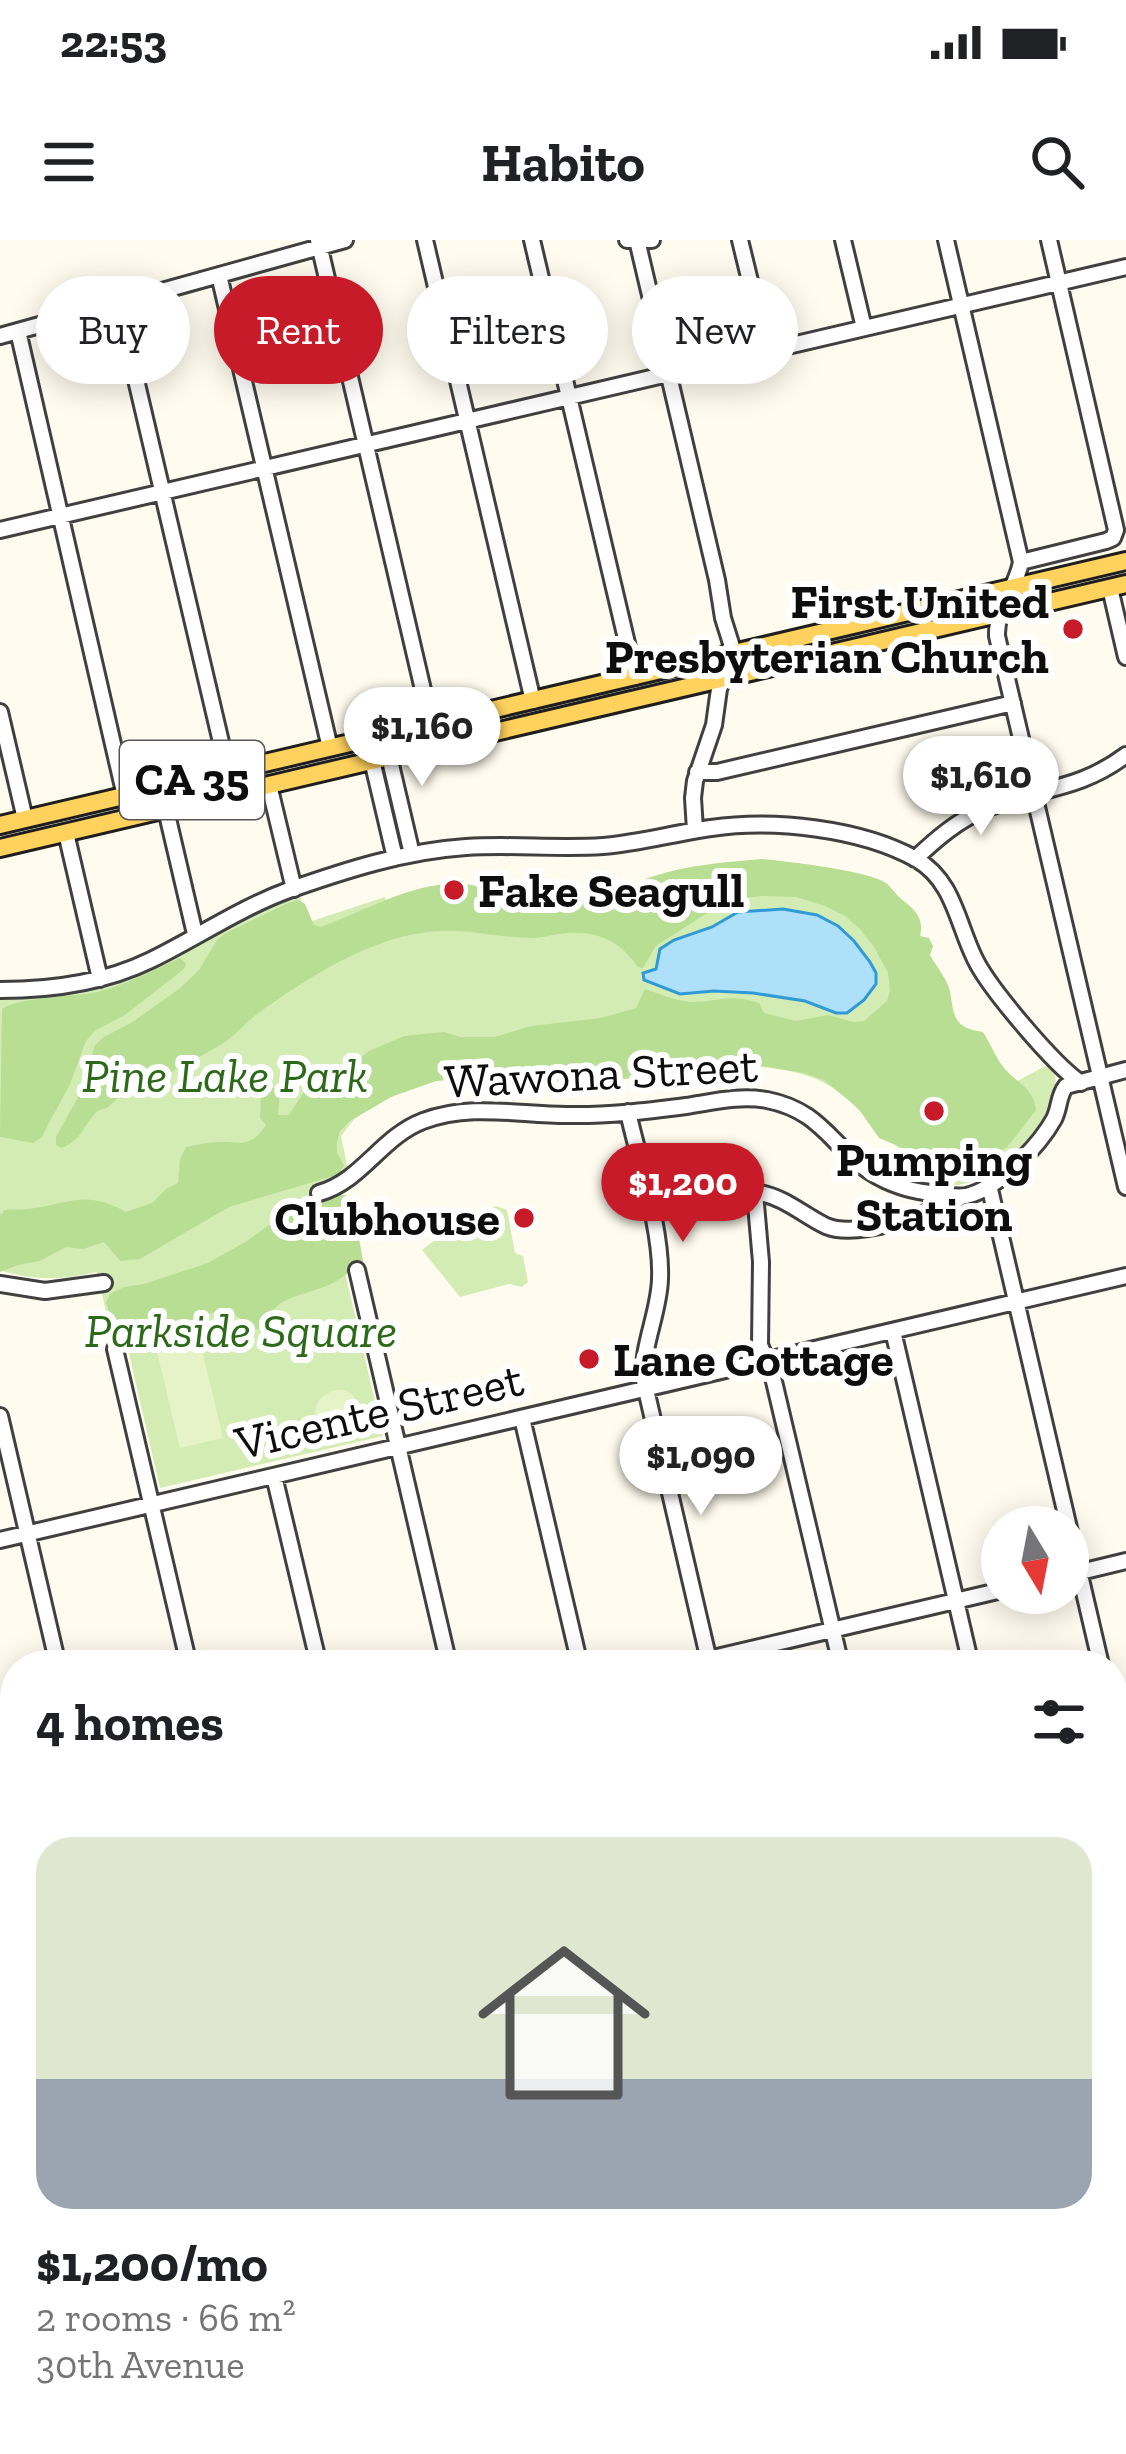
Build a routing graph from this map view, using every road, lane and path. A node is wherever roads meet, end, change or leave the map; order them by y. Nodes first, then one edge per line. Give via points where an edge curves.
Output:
1 (345, 240) edge
2 (425, 240) edge
3 (532, 240) edge
4 (627, 240) edge
5 (638, 240) edge
6 (652, 240) edge
7 (740, 240) edge
8 (843, 240) edge
9 (946, 240) edge
10 (1049, 240) edge
11 (319, 243) edge
12 (1126, 267) edge
13 (219, 275) junction
14 (646, 276) edge
15 (749, 276) edge
16 (190, 283) edge
17 (1059, 283) junction
18 (962, 305) junction
19 (36, 326) edge
20 (864, 328) junction
21 (18, 331) junction
22 (0, 336) edge
23 (798, 344) edge
24 (632, 383) edge
25 (137, 384) edge
26 (671, 384) edge
27 (569, 397) junction
28 (467, 421) junction
29 (366, 445) junction
30 (264, 468) junction
31 (163, 492) junction
32 (61, 516) junction
33 (0, 530) edge
34 (1126, 561) edge
35 (1021, 562) junction
36 (1118, 586) edge
37 (1011, 588) junction
38 (999, 614) junction
39 (734, 653) junction
40 (1126, 658) edge
41 (635, 676) junction
42 (722, 680) junction
43 (533, 700) junction
44 (1013, 703) junction
45 (0, 712) edge
46 (431, 724) junction
47 (376, 737) junction
48 (330, 748) junction
49 (1126, 755) edge
50 (381, 759) junction
51 (228, 772) junction
52 (697, 772) junction
53 (269, 785) junction
54 (1034, 795) junction
55 (125, 796) junction
56 (166, 810) junction
57 (130, 818) junction
58 (25, 819) junction
59 (0, 825) edge
60 (695, 830) junction
61 (66, 833) junction
62 (0, 848) edge
63 (412, 854) junction
64 (395, 858) junction
65 (915, 859) junction
66 (294, 889) junction
67 (195, 934) junction
68 (100, 979) junction
69 (0, 990) edge
70 (1126, 1070) edge
71 (1100, 1077) junction
72 (1081, 1083) junction
73 (628, 1112) junction
74 (989, 1185) junction
75 (1126, 1187) edge
76 (319, 1192) dead end
77 (755, 1192) junction
78 (963, 1196) junction
79 (650, 1210) junction
80 (356, 1270) dead end
81 (1126, 1276) edge
82 (104, 1283) dead end
83 (0, 1284) edge
84 (1016, 1302) junction
85 (892, 1331) junction
86 (115, 1349) dead end
87 (767, 1360) junction
88 (645, 1389) junction
89 (0, 1416) edge
90 (522, 1418) junction
91 (398, 1447) junction
92 (274, 1475) junction
93 (151, 1504) junction
94 (1060, 1506) edge
95 (28, 1533) junction
96 (0, 1540) edge
97 (1126, 1561) edge
98 (1089, 1570) edge
99 (981, 1595) edge
100 (956, 1601) junction
101 (1086, 1614) edge
102 (832, 1630) junction
103 (55, 1650) edge
104 (185, 1650) edge
105 (315, 1650) edge
106 (445, 1650) edge
107 (576, 1650) edge
108 (706, 1650) edge
109 (755, 1650) edge
110 (837, 1650) edge
111 (967, 1650) edge
112 (1097, 1650) edge

1 - 11 street
2 - 28 street
3 - 27 street
4 - 5 street
5 - 6 street
5 - 14 street
7 - 15 street
8 - 20 street
9 - 18 street
10 - 17 street
11 - 13 street
11 - 29 street
12 - 17 street
13 - 16 street
13 - 30 street
17 - 18 street
17 - 35 street via 1116,530 1106,542
18 - 20 street
18 - 35 street
19 - 21 street
20 - 23 street
21 - 22 street
21 - 32 street
24 - 27 street
25 - 31 street
26 - 39 street
27 - 28 street
27 - 41 street
28 - 29 street
28 - 43 street
29 - 30 street
29 - 46 street
30 - 31 street
30 - 48 street
31 - 32 street
31 - 51 street
32 - 33 street
32 - 55 street
34 - 37 main road, CA 35
35 - 37 street
36 - 38 main road, CA 35
36 - 40 street
37 - 38 street
37 - 39 main road, CA 35
38 - 42 main road, CA 35
38 - 44 street
39 - 41 main road, CA 35
39 - 42 street
41 - 43 main road, CA 35
42 - 50 main road, CA 35
42 - 52 street
43 - 46 main road, CA 35
44 - 52 street
44 - 54 street
45 - 58 street
46 - 47 main road, CA 35
47 - 48 main road, CA 35
47 - 50 street
48 - 51 main road, CA 35
49 - 54 street
50 - 53 main road, CA 35
50 - 63 street
50 - 64 street
51 - 55 main road, CA 35
52 - 60 street
53 - 56 main road, CA 35
53 - 66 street
54 - 65 street via 975,813
54 - 71 street
55 - 57 street
55 - 58 main road, CA 35
56 - 57 main road, CA 35
56 - 67 street
57 - 61 main road, CA 35
58 - 59 main road, CA 35
60 - 63 street via 611,845
60 - 65 street via 806,828
61 - 62 main road, CA 35
61 - 68 street
63 - 64 street
64 - 66 street
65 - 72 street via 950,894 988,981
66 - 67 street
67 - 68 street
68 - 69 street
70 - 71 street
71 - 72 street
71 - 75 street
72 - 74 street via 1064,1088 1035,1146
73 - 76 street, Wawona Street via 449,1113 405,1129 349,1180
73 - 78 street, Wawona Street via 773,1101 816,1121 884,1180
73 - 79 street
74 - 78 street
74 - 84 street
77 - 78 street via 849,1230 928,1213
77 - 79 street
77 - 87 street
79 - 88 street via 661,1274
80 - 91 street
81 - 84 street, Vicente Street
82 - 83 street via 45,1291
84 - 85 street, Vicente Street
84 - 94 street
85 - 87 street, Vicente Street
85 - 100 street
86 - 93 street
87 - 88 street, Vicente Street
87 - 102 street
88 - 90 street, Vicente Street
88 - 108 street
89 - 95 street
90 - 91 street, Vicente Street
90 - 107 street
91 - 92 street, Vicente Street
91 - 106 street
92 - 93 street, Vicente Street
92 - 105 street
93 - 95 street, Vicente Street
93 - 104 street
95 - 96 street, Vicente Street
95 - 103 street
97 - 98 street
99 - 100 street
100 - 102 street
100 - 111 street
101 - 112 street
102 - 109 street
102 - 110 street

